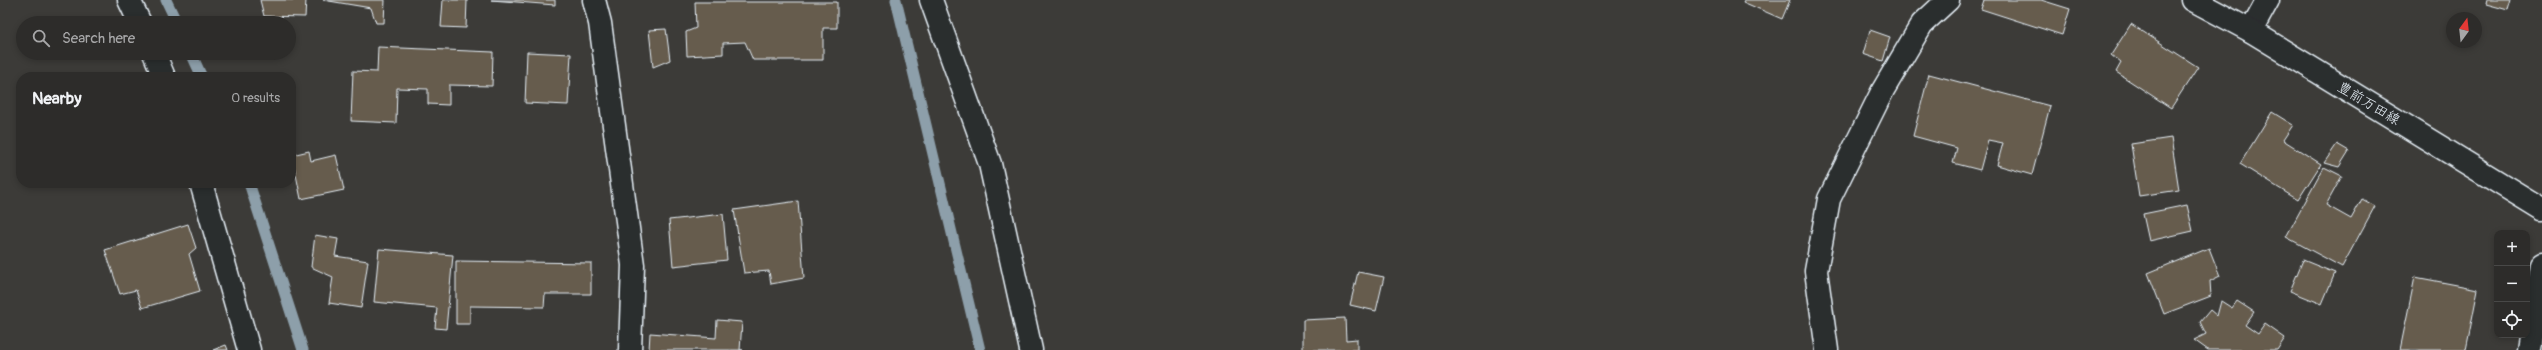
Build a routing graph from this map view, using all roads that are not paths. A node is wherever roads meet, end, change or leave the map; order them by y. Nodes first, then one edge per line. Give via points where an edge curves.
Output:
1 (129, 0) edge
2 (594, 0) edge
3 (931, 0) edge
4 (1948, 0) edge
5 (2193, 0) edge
6 (2268, 0) edge
7 (137, 16) edge
8 (2251, 31) junction
9 (157, 60) edge
10 (162, 72) edge
11 (202, 188) edge
12 (2542, 209) edge
13 (2542, 264) edge
14 (249, 350) edge
15 (630, 350) edge
16 (1031, 350) edge
17 (1827, 350) edge
18 (2529, 350) edge

1 - 7 street
2 - 15 street via 600,23 633,265
3 - 16 street via 990,164
4 - 17 street via 1922,24 1887,83 1829,199 1816,271
5 - 8 street, 豊前万田線
6 - 8 street
8 - 12 street, 豊前万田線
9 - 10 street
11 - 14 street
13 - 18 street

